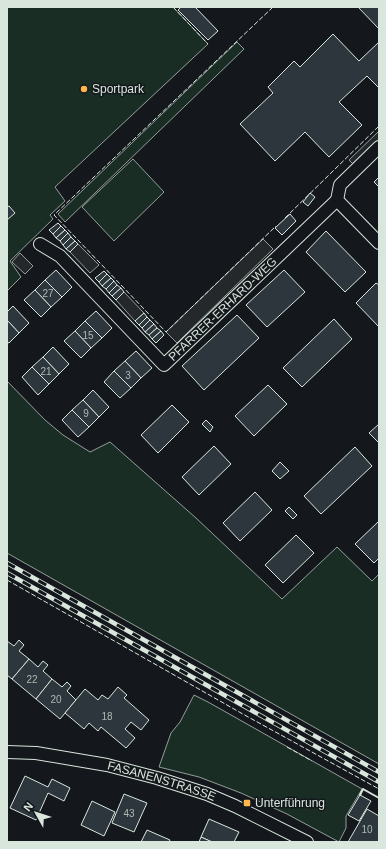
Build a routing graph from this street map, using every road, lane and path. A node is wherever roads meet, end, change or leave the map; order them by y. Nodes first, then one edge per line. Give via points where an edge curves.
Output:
1 (379, 148) edge
2 (337, 200) junction
3 (40, 244) dead end
4 (379, 244) edge
5 (7, 752) edge
6 (307, 842) edge

1 - 2 street via 340,185
2 - 3 street, PFARRER-ERHARD-WEG via 164,365 60,256
2 - 4 street
5 - 6 street, FASANENSTRASSE via 36,753 107,765 157,778 207,794

